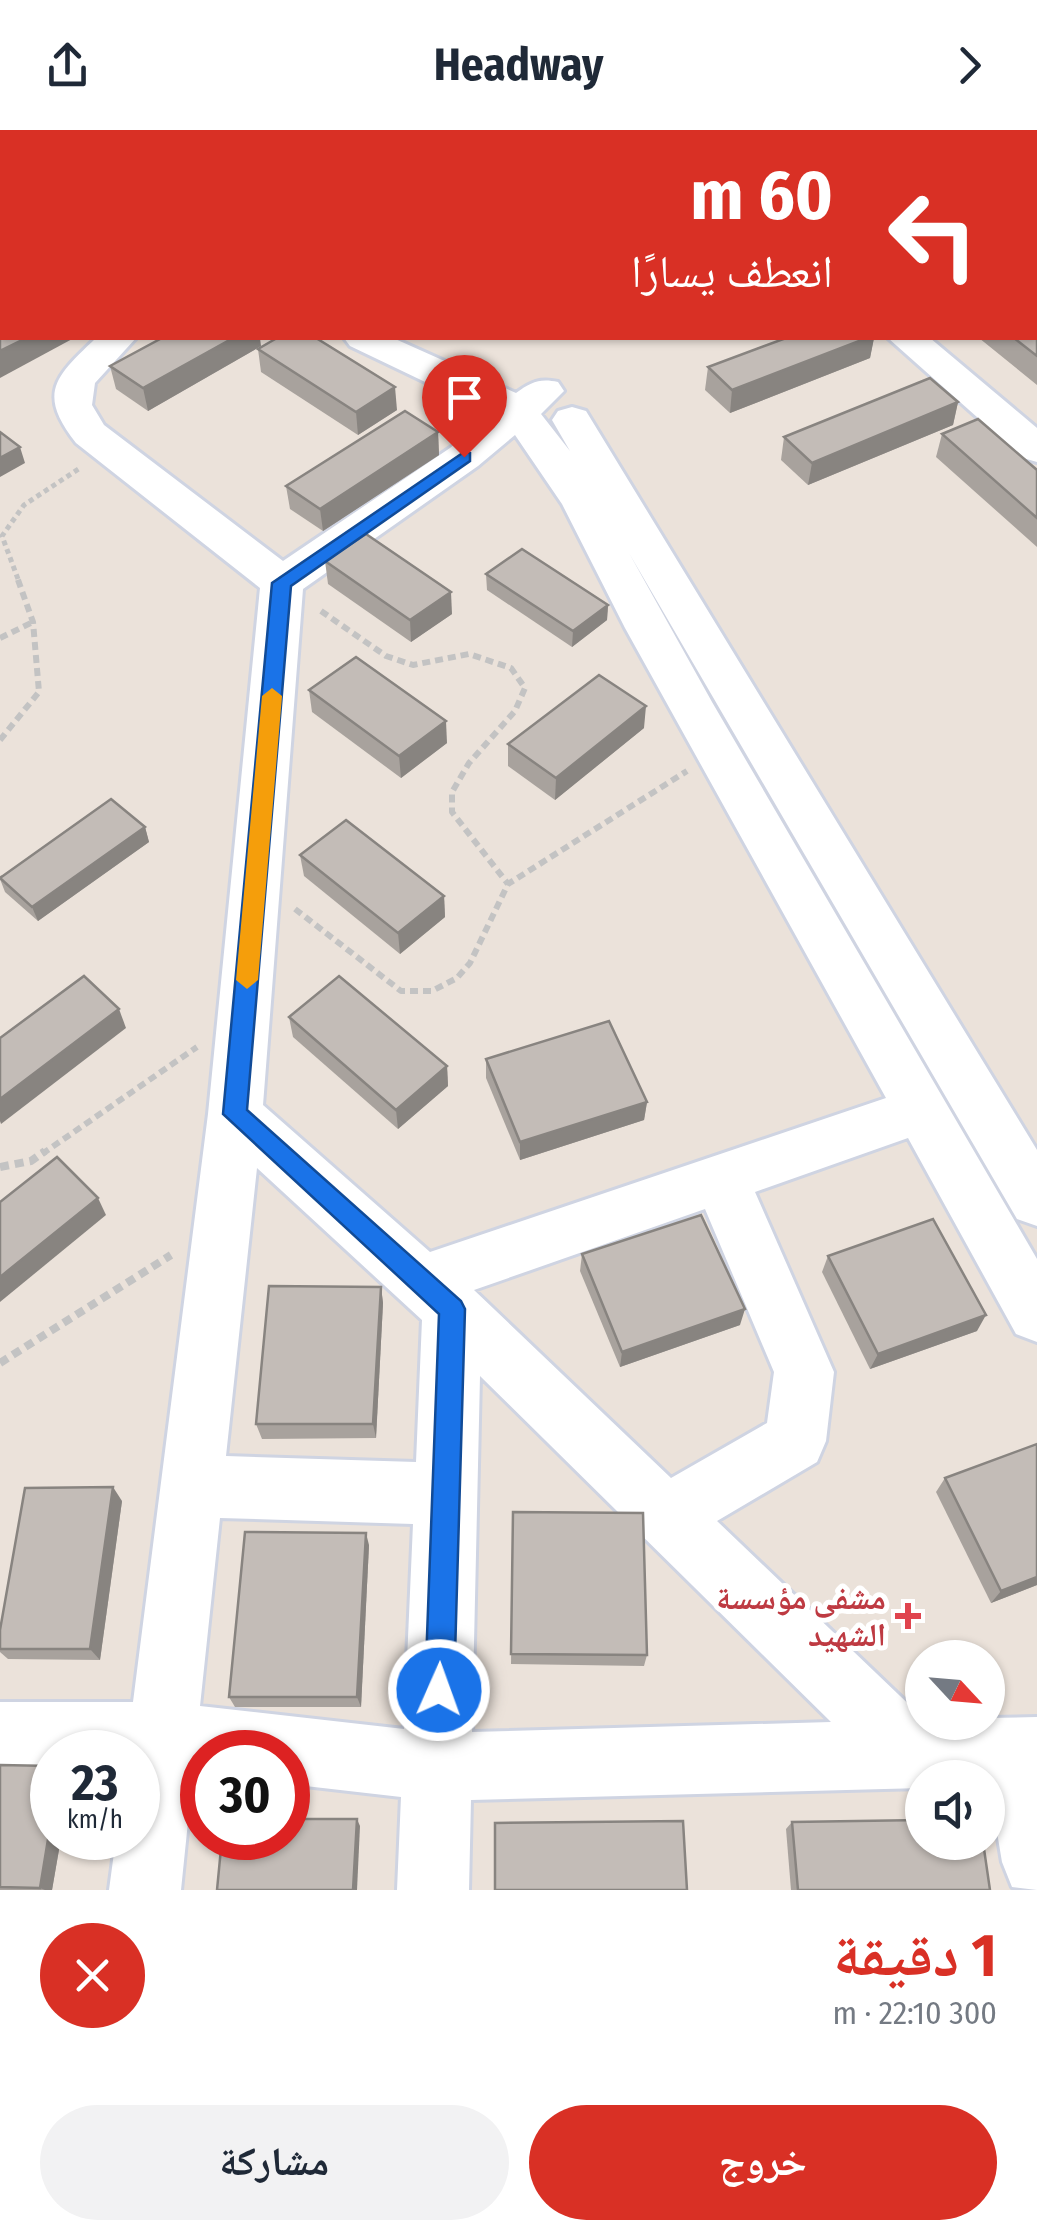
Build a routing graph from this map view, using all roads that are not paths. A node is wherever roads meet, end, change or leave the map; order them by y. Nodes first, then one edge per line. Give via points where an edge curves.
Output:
1 (115, 340) edge
2 (368, 340) edge
3 (436, 340) edge
4 (909, 340) edge
5 (532, 401) junction
6 (1037, 449) edge
7 (282, 583) junction
8 (923, 1110) junction
9 (235, 1114) junction
10 (721, 1179) junction
11 (1037, 1200) edge
12 (436, 1296) junction
13 (1037, 1316) edge
14 (192, 1486) junction
15 (446, 1494) junction
16 (666, 1516) junction
17 (0, 1736) edge
18 (163, 1736) junction
19 (1028, 1751) edge
20 (912, 1754) junction
21 (437, 1768) junction
22 (1037, 1862) edge
23 (145, 1890) edge
24 (433, 1890) edge

1 - 7 street via 74,382 72,416
2 - 5 street
3 - 5 street
4 - 6 street
5 - 7 street via 433,480
5 - 8 street via 548,444 717,752
5 - 11 street via 574,423
7 - 9 street
8 - 10 street
8 - 13 street
9 - 12 street
9 - 14 street
10 - 12 street
10 - 16 street via 804,1372 795,1441
12 - 15 street
12 - 16 street
14 - 15 street
14 - 18 street
15 - 21 street
16 - 20 street
17 - 18 street
18 - 21 street
18 - 23 street
19 - 20 street
19 - 22 street
20 - 21 street
21 - 24 street

